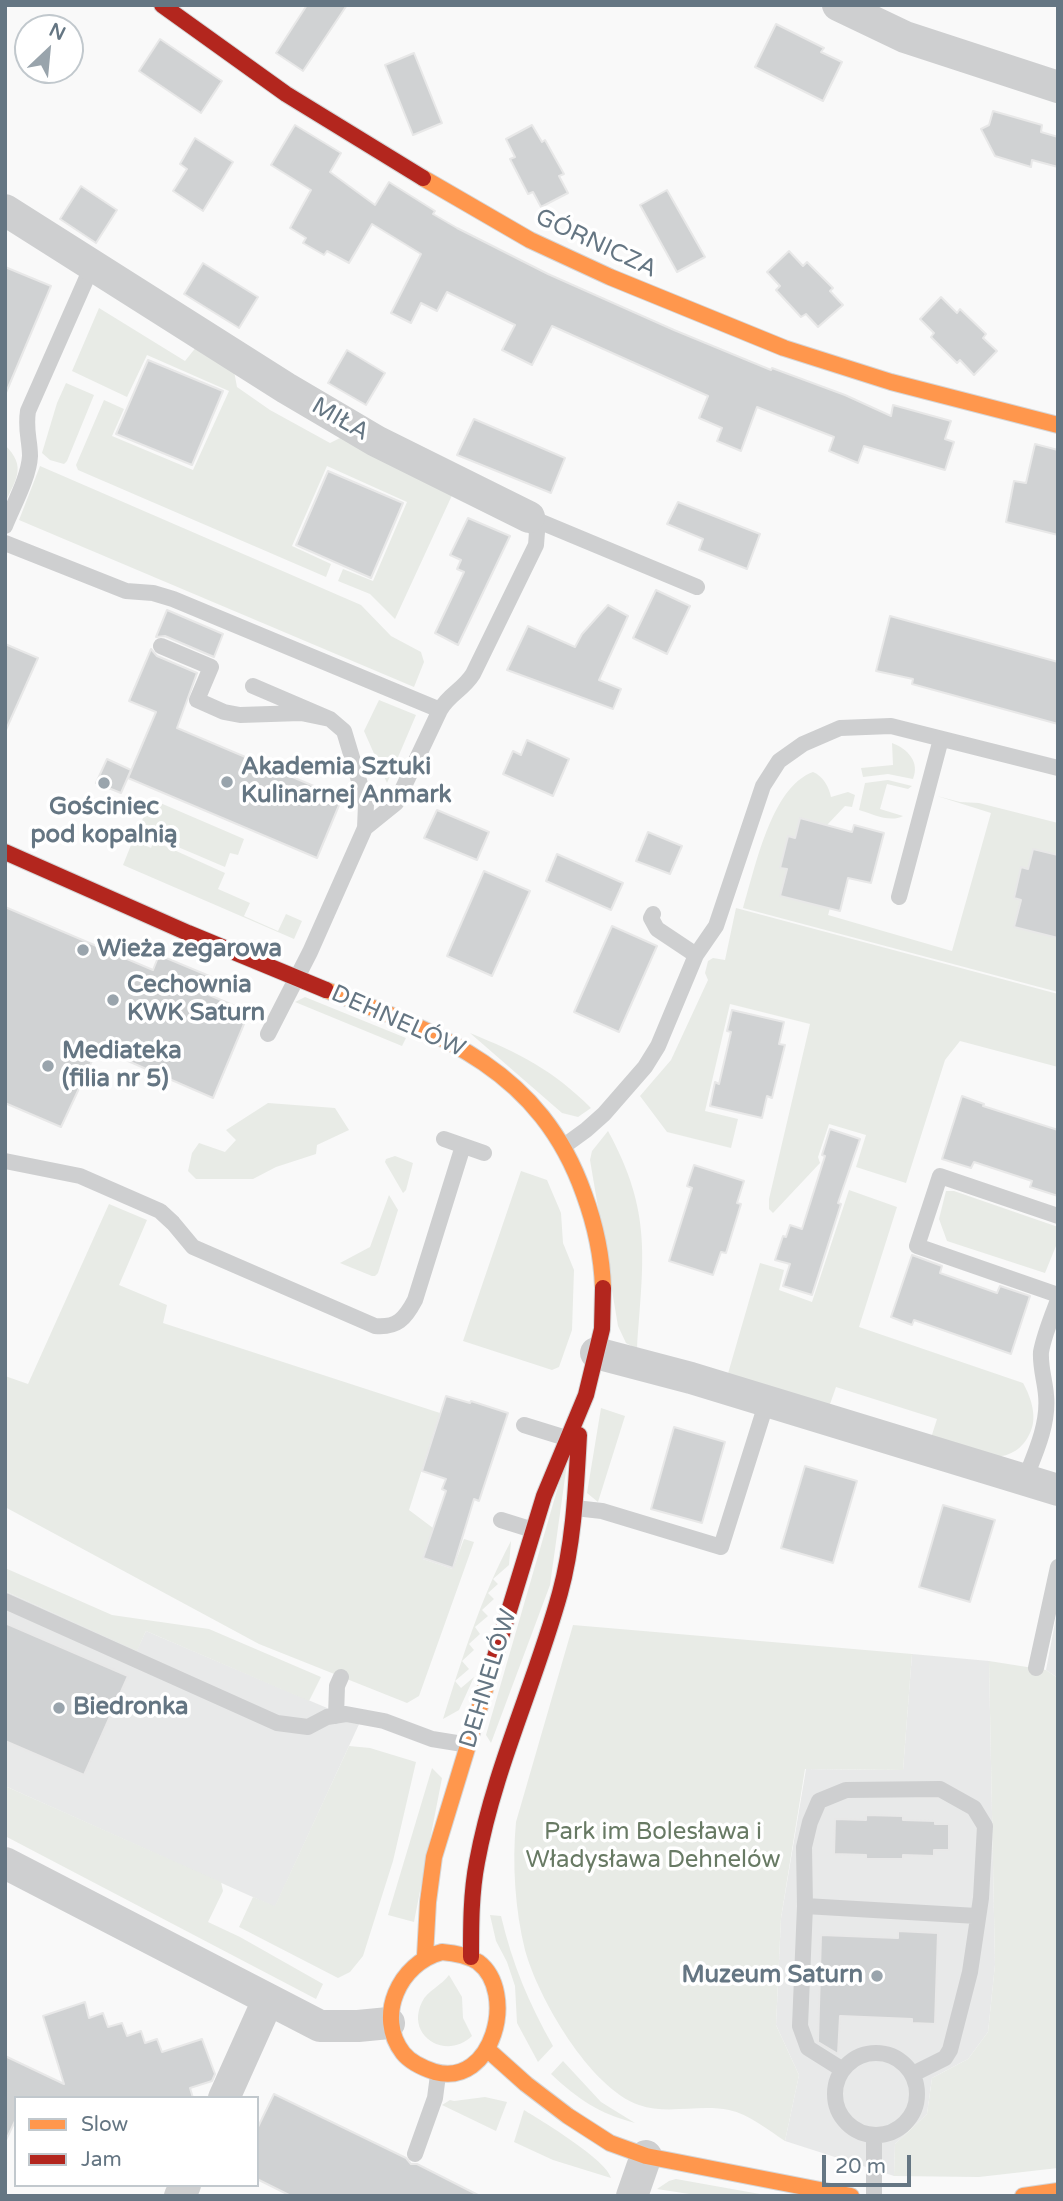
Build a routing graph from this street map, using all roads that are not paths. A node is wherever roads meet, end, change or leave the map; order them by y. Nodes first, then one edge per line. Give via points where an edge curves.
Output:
1 (162, 5) edge
2 (838, 5) edge
3 (1058, 87) edge
4 (5, 210) edge
5 (92, 266) junction
6 (1058, 425) edge
7 (529, 517) junction
8 (5, 526) edge
9 (5, 542) edge
10 (697, 587) dead end
11 (161, 646) dead end
12 (253, 686) dead end
13 (440, 710) junction
14 (330, 719) junction
15 (941, 738) junction
16 (1058, 768) edge
17 (365, 828) junction
18 (5, 852) edge
19 (899, 897) dead end
20 (653, 914) dead end
21 (696, 955) junction
22 (296, 978) junction
23 (268, 1034) dead end
24 (444, 1139) dead end
25 (463, 1146) junction
26 (563, 1146) junction
27 (484, 1153) dead end
28 (5, 1161) edge
29 (1058, 1216) edge
30 (1058, 1297) edge
31 (596, 1353) junction
32 (766, 1401) junction
33 (581, 1408) junction
34 (524, 1425) dead end
35 (566, 1438) junction
36 (1025, 1479) junction
37 (1058, 1490) edge
38 (575, 1508) junction
39 (501, 1520) dead end
40 (533, 1530) junction
41 (1058, 1567) edge
42 (5, 1601) edge
43 (1036, 1668) dead end
44 (341, 1678) dead end
45 (336, 1716) junction
46 (469, 1745) junction
47 (507, 1757) junction
48 (5, 1863) edge
49 (805, 1906) junction
50 (977, 1916) junction
51 (425, 1956) junction
52 (471, 1957) junction
53 (268, 2000) junction
54 (389, 2023) junction
55 (488, 2050) junction
56 (843, 2070) junction
57 (913, 2074) junction
58 (438, 2075) junction
59 (225, 2096) edge
60 (874, 2135) junction
61 (415, 2154) dead end
62 (646, 2156) junction
63 (1058, 2191) edge
64 (632, 2196) edge
65 (851, 2196) edge
66 (874, 2196) edge
67 (1023, 2196) edge

1 - 6 street, GÓRNICZA via 286,94 530,240 784,348 891,382
2 - 3 street via 905,37
4 - 5 street, MIŁA
5 - 7 street, MIŁA via 376,441
5 - 8 lane via 28,411 29,465
7 - 10 lane, MIŁA
7 - 13 lane via 537,532 536,545 473,674
9 - 13 lane via 126,592 173,599
11 - 14 lane via 211,667 197,699 215,708 240,715 301,713
12 - 14 lane
13 - 17 lane via 396,803
14 - 17 lane via 344,731 366,803
15 - 16 lane
15 - 19 lane
15 - 21 lane via 891,726 840,728 803,744 779,761 763,786 716,926
17 - 22 lane
18 - 22 street, DEHNELÓW
20 - 21 lane via 657,929
21 - 26 lane via 645,1067 604,1114
22 - 23 lane
22 - 26 street, DEHNELÓW via 423,1029 479,1058 531,1101
24 - 25 lane
25 - 27 lane
25 - 28 lane via 415,1300 406,1318 390,1327 374,1326 193,1247 160,1211 120,1193 80,1176
26 - 31 street, DEHNELÓW via 589,1205 600,1250 603,1321
29 - 30 lane via 940,1176 917,1246
30 - 36 lane via 1041,1351 1047,1397 1044,1420
31 - 32 street
31 - 33 street, DEHNELÓW
32 - 36 street
32 - 38 lane via 720,1547 602,1511
33 - 35 street, DEHNELÓW
33 - 38 street, DEHNELÓW
34 - 35 lane
35 - 40 street, DEHNELÓW
36 - 37 street
38 - 47 street, DEHNELÓW via 561,1591
39 - 40 lane
40 - 46 street, DEHNELÓW
41 - 43 lane
42 - 45 lane via 277,1723 308,1727
44 - 45 lane
45 - 46 lane via 384,1721 432,1740
46 - 47 lane
46 - 51 street, DEHNELÓW via 434,1857
47 - 52 street, DEHNELÓW via 473,1879
48 - 53 street
49 - 50 lane
49 - 50 lane via 804,1847 819,1801 846,1790 940,1789 974,1808 985,1826
49 - 56 lane via 800,2026 808,2048
50 - 57 lane via 970,1972 950,2050 945,2058
51 - 52 street via 442,1952
51 - 54 street via 402,1977
52 - 55 street via 491,1977 495,1993 496,2028
53 - 54 street via 320,2026
53 - 59 street
54 - 58 street via 392,2039 407,2058
55 - 58 street via 458,2073
55 - 62 street via 568,2116 610,2143
56 - 57 lane via 870,2053 887,2054
56 - 60 lane via 836,2086 836,2104 843,2119
57 - 60 lane via 917,2100 913,2113 890,2132
58 - 61 lane via 435,2098
60 - 66 lane
62 - 64 street
62 - 65 street
63 - 67 street

